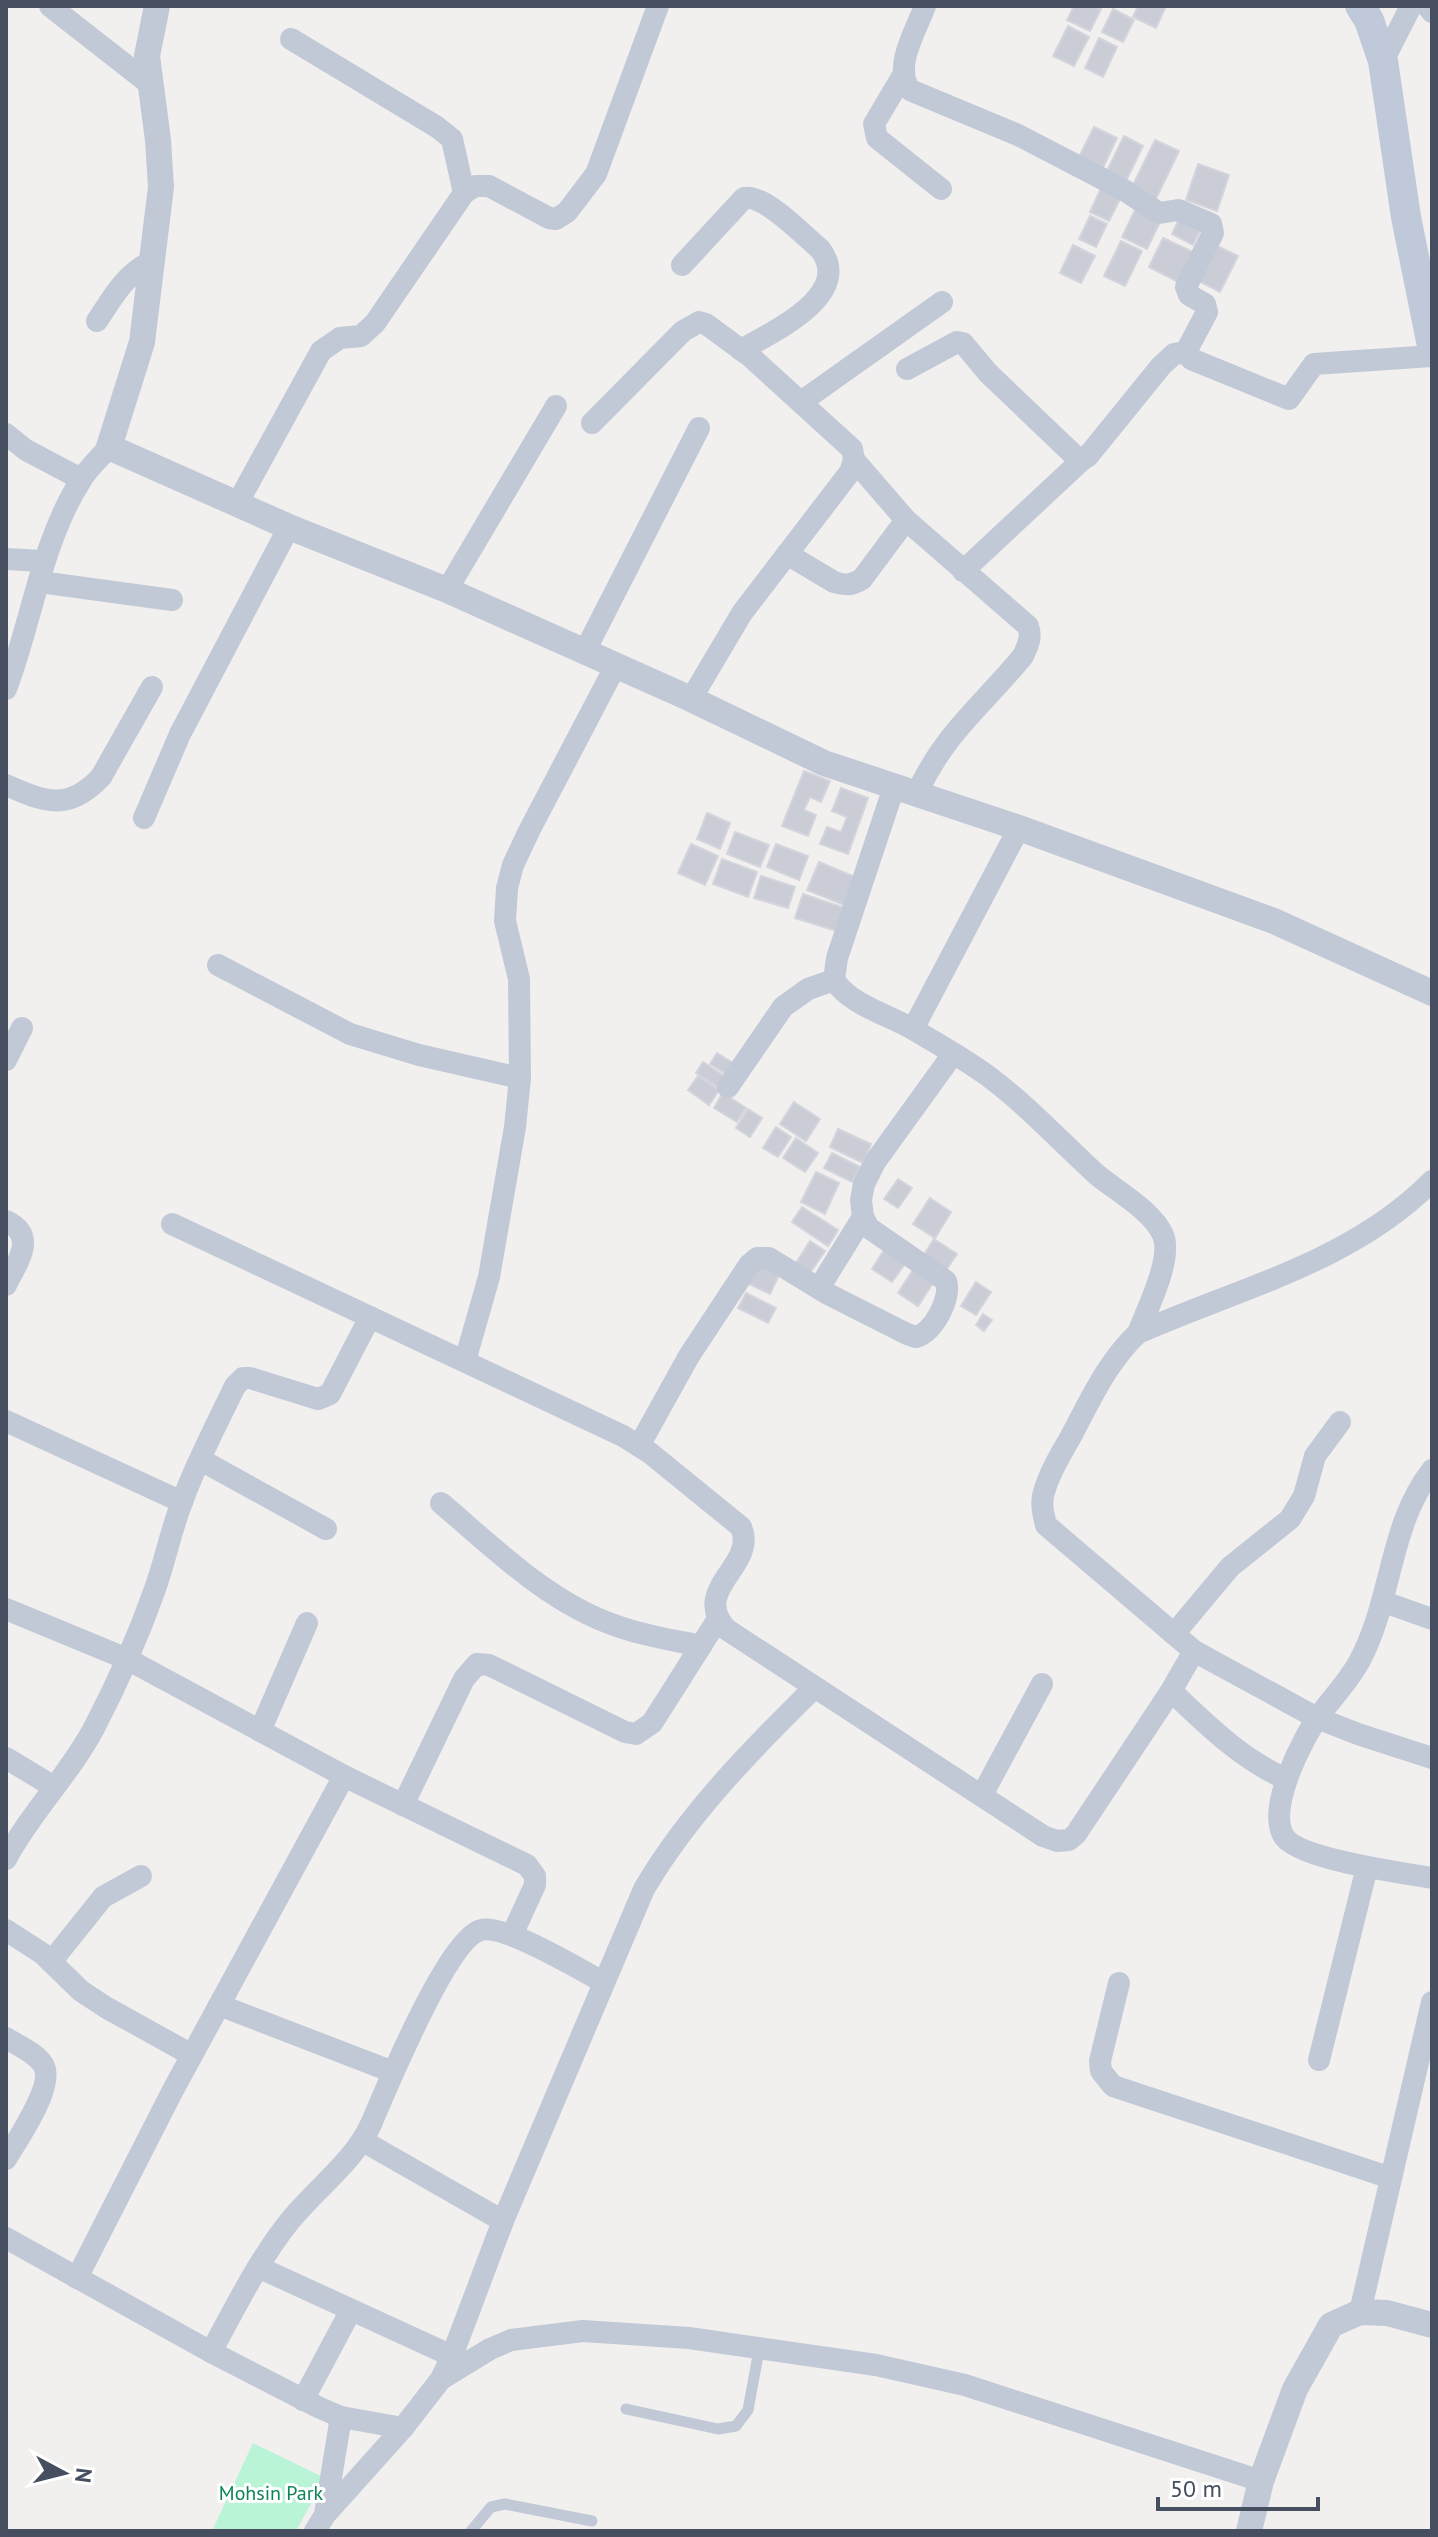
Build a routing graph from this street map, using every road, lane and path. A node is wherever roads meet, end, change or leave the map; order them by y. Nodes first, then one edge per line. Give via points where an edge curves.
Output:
1 (50, 6) edge
2 (157, 6) edge
3 (658, 6) edge
4 (925, 6) edge
5 (1360, 6) edge
6 (1411, 6) edge
7 (1427, 6) edge
8 (1432, 12) edge
9 (291, 39) dead end
10 (1383, 61) junction
11 (903, 75) junction
12 (151, 85) junction
13 (941, 189) dead end
14 (464, 193) junction
15 (152, 261) junction
16 (682, 265) dead end
17 (942, 302) dead end
18 (97, 321) dead end
19 (1432, 343) edge
20 (741, 350) junction
21 (1188, 352) junction
22 (1432, 356) edge
23 (907, 369) dead end
24 (801, 402) junction
25 (556, 406) dead end
26 (592, 423) dead end
27 (699, 428) dead end
28 (6, 434) edge
29 (109, 447) junction
30 (1083, 459) junction
31 (854, 460) junction
32 (81, 479) junction
33 (237, 504) junction
34 (906, 520) junction
35 (289, 527) junction
36 (787, 554) junction
37 (6, 559) edge
38 (963, 571) junction
39 (42, 572) junction
40 (447, 590) junction
41 (172, 600) dead end
42 (585, 651) junction
43 (615, 667) junction
44 (152, 687) dead end
45 (6, 689) edge
46 (691, 699) junction
47 (6, 785) edge
48 (906, 790) junction
49 (144, 818) dead end
50 (1019, 828) junction
51 (218, 965) dead end
52 (834, 980) junction
53 (1432, 993) edge
54 (22, 1028) dead end
55 (913, 1029) junction
56 (953, 1054) junction
57 (6, 1060) edge
58 (520, 1078) junction
59 (728, 1087) dead end
60 (1432, 1181) edge
61 (863, 1217) junction
62 (6, 1221) edge
63 (172, 1224) dead end
64 (6, 1285) edge
65 (819, 1288) junction
66 (370, 1317) junction
67 (1138, 1333) junction
68 (465, 1361) junction
69 (6, 1421) edge
70 (1340, 1422) dead end
71 (639, 1446) junction
72 (201, 1460) junction
73 (1432, 1470) edge
74 (182, 1502) junction
75 (441, 1503) dead end
76 (326, 1529) dead end
77 (1384, 1602) junction
78 (6, 1609) edge
79 (718, 1619) junction
80 (1432, 1619) edge
81 (307, 1623) dead end
82 (1174, 1634) junction
83 (701, 1646) junction
84 (1194, 1651) junction
85 (127, 1659) junction
86 (1042, 1684) dead end
87 (814, 1688) junction
88 (1171, 1691) junction
89 (1317, 1718) junction
90 (260, 1731) junction
91 (6, 1758) edge
92 (1432, 1758) edge
93 (344, 1776) junction
94 (1286, 1779) junction
95 (54, 1787) junction
96 (982, 1795) junction
97 (403, 1805) junction
98 (6, 1859) edge
99 (1367, 1867) junction
100 (141, 1876) dead end
101 (1432, 1878) edge
102 (6, 1930) edge
103 (512, 1935) junction
104 (51, 1962) junction
105 (603, 1982) junction
106 (1119, 1983) dead end
107 (1432, 2002) edge
108 (219, 2005) junction
109 (6, 2038) edge
110 (192, 2055) junction
111 (1319, 2060) dead end
112 (393, 2072) junction
113 (363, 2141) junction
114 (6, 2159) edge
115 (1391, 2178) junction
116 (503, 2221) junction
117 (6, 2238) edge
118 (258, 2267) junction
119 (77, 2278) junction
120 (351, 2310) junction
121 (1360, 2312) junction
122 (1432, 2325) edge
123 (759, 2350) junction
124 (211, 2352) junction
125 (452, 2356) junction
126 (441, 2379) junction
127 (303, 2400) junction
128 (626, 2409) dead end
129 (341, 2417) junction
130 (403, 2428) junction
131 (1261, 2481) junction
132 (592, 2521) dead end
133 (320, 2523) edge
134 (471, 2531) edge
135 (1249, 2531) edge

1 - 12 street
2 - 12 street via 147,56
3 - 14 street via 596,174 567,212 549,218 489,186
4 - 11 street
5 - 10 main road
6 - 10 street
7 - 8 street
9 - 14 street via 452,139
10 - 19 main road via 1406,217
11 - 13 street via 874,132
11 - 21 street via 910,90 1018,135 1159,213 1178,210 1211,224 1213,233 1186,287 1207,312
12 - 15 street via 161,187
14 - 33 street via 375,323 361,336 340,338 321,351
15 - 18 street via 125,279
15 - 29 street via 142,342
16 - 20 street via 750,197 763,201 827,258 825,286 814,303
17 - 24 street
20 - 24 street
20 - 26 street via 706,324 691,325
21 - 22 street via 1191,359 1289,399 1314,364
21 - 30 street via 1174,354 1161,366
23 - 30 street via 963,343 988,373
24 - 31 street via 846,442
25 - 40 street
27 - 42 street
28 - 32 street
29 - 32 street
29 - 33 street
30 - 38 street
31 - 34 street
31 - 36 street
32 - 39 street
33 - 35 street
34 - 36 street via 856,583 834,582
34 - 38 street
35 - 40 street
35 - 49 street via 180,734
36 - 46 street via 742,613
37 - 39 street
38 - 48 street via 1028,626 1030,643
39 - 41 street
39 - 45 street
40 - 42 street
42 - 43 street
43 - 46 street
43 - 58 street via 529,831 507,888 505,921 519,979
44 - 47 street via 91,788 59,802
46 - 48 street via 824,763
48 - 50 street
48 - 52 street via 837,958
50 - 53 street via 1274,921
50 - 55 street
51 - 58 street via 350,1034
52 - 55 street via 844,993
52 - 59 street via 808,989 783,1007
54 - 57 street
55 - 56 street
56 - 61 street via 875,1162 864,1184
56 - 67 street via 1050,1128 1163,1234 1163,1262
58 - 68 street via 491,1263
60 - 67 street via 1392,1215 1324,1256
61 - 65 street
61 - 65 street via 869,1228 946,1281 946,1300 933,1322 916,1337
62 - 64 street via 16,1225 24,1239
63 - 66 street
65 - 71 street via 769,1258 753,1261 689,1356
66 - 68 street
66 - 72 street via 324,1398 250,1378 239,1380
67 - 82 street via 1106,1371 1052,1472 1042,1507 1046,1525
68 - 71 street
69 - 74 street
70 - 82 street via 1315,1456 1304,1496 1290,1519 1230,1567
71 - 79 street via 741,1527 743,1550 715,1597
72 - 74 street
72 - 76 street
73 - 77 street via 1417,1488
74 - 85 street
75 - 83 street via 513,1564 586,1612 615,1626
77 - 80 street
77 - 89 street via 1359,1664
78 - 85 street
79 - 83 street
79 - 87 street
81 - 90 street
82 - 84 street
83 - 97 street via 652,1723 636,1734 477,1664 464,1679
84 - 88 street
84 - 89 street
85 - 90 street
85 - 95 street via 94,1728
86 - 96 street
87 - 96 street
87 - 105 street via 759,1742 660,1862
88 - 94 street via 1228,1742
88 - 96 street via 1069,1840 1043,1836
89 - 92 street
89 - 94 street
90 - 93 street
91 - 95 street
93 - 97 street
93 - 108 street
94 - 99 street via 1280,1822 1287,1841
95 - 98 street
97 - 103 street via 532,1870 535,1885
99 - 101 street
99 - 111 street
100 - 104 street via 103,1897
102 - 104 street
103 - 105 street
103 - 112 street via 478,1931 464,1943 440,1978
104 - 110 street via 89,1997
105 - 116 street
106 - 115 street via 1100,2061 1113,2086
107 - 115 street
108 - 110 street
108 - 112 street
109 - 114 street via 45,2065 47,2074 41,2097
110 - 119 street
112 - 113 street
113 - 116 street
113 - 118 street via 306,2201
115 - 121 street
116 - 125 street
117 - 119 street
118 - 120 street
118 - 124 street
119 - 124 street
120 - 125 street
120 - 127 street
121 - 122 street
121 - 131 street via 1331,2325 1317,2348 1295,2389
123 - 126 street via 689,2338 583,2331 511,2340
123 - 128 lane via 748,2410 736,2426 718,2429
123 - 131 street via 876,2365 965,2385
124 - 127 street
125 - 126 street
126 - 130 street
127 - 129 street
129 - 130 street
129 - 133 street
130 - 133 street
131 - 135 street
132 - 134 lane via 505,2504 491,2507

